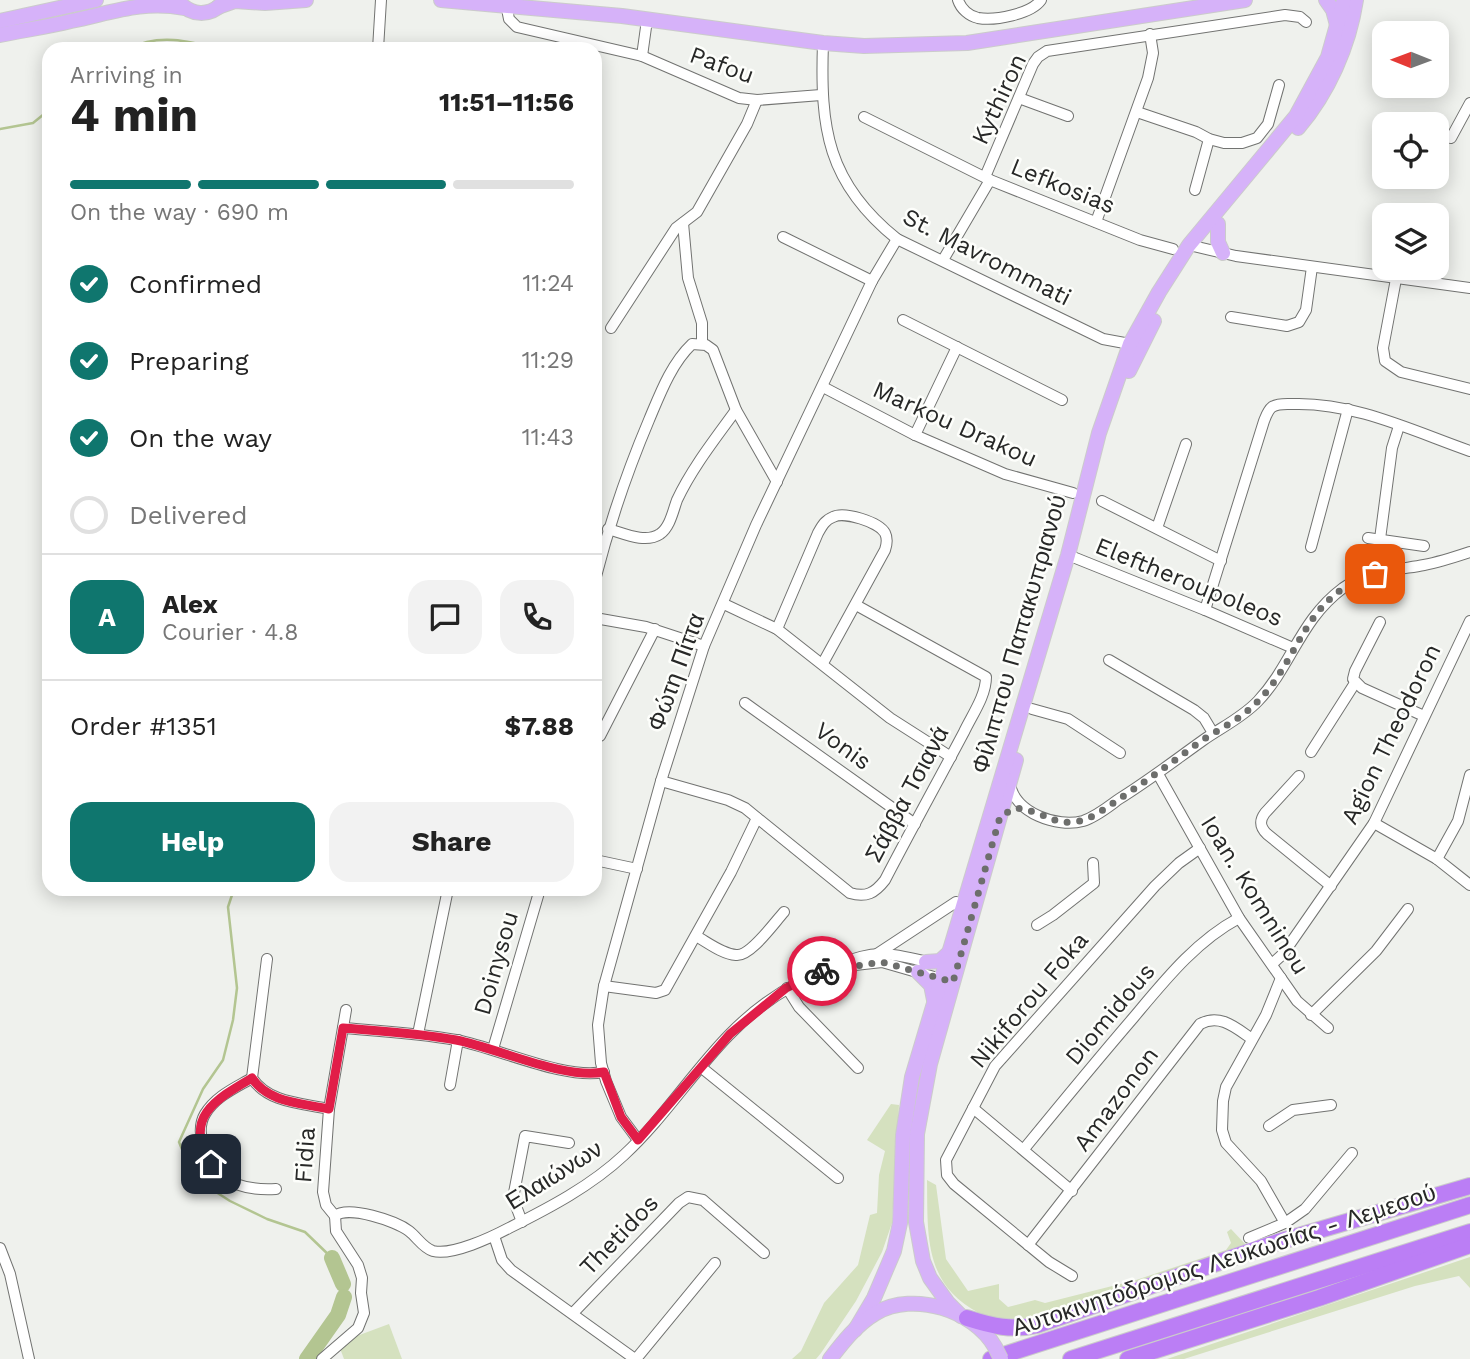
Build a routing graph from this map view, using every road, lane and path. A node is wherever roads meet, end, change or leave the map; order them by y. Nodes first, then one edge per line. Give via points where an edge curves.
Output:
1 (93, 0) edge
2 (306, 0) edge
3 (381, 0) edge
4 (440, 0) edge
5 (958, 0) edge
6 (1041, 0) edge
7 (1245, 0) edge
8 (1326, 0) edge
9 (1344, 0) edge
10 (1356, 0) edge
11 (180, 4) edge
12 (222, 4) edge
13 (506, 4) junction
14 (1174, 10) junction
15 (647, 20) junction
16 (0, 21) edge
17 (1306, 22) dead end
18 (1337, 30) junction
19 (1165, 32) junction
20 (1150, 34) junction
21 (0, 35) edge
22 (378, 42) edge
23 (580, 42) edge
24 (823, 43) junction
25 (602, 47) edge
26 (642, 57) junction
27 (1279, 85) dead end
28 (821, 95) junction
29 (1019, 98) junction
30 (757, 100) junction
31 (1470, 103) edge
32 (1136, 112) junction
33 (1068, 116) dead end
34 (864, 117) dead end
35 (1451, 138) dead end
36 (1209, 139) junction
37 (988, 178) junction
38 (1195, 190) dead end
39 (1096, 222) junction
40 (683, 223) junction
41 (1218, 224) junction
42 (783, 237) dead end
43 (897, 239) junction
44 (1188, 250) junction
45 (1230, 254) junction
46 (943, 260) junction
47 (1312, 267) junction
48 (1372, 276) edge
49 (1396, 280) edge
50 (1404, 280) edge
51 (872, 281) junction
52 (1470, 288) edge
53 (1231, 317) dead end
54 (903, 320) dead end
55 (611, 328) dead end
56 (1103, 339) junction
57 (697, 344) junction
58 (1130, 344) junction
59 (957, 347) junction
60 (1124, 361) junction
61 (823, 387) junction
62 (1470, 389) edge
63 (1062, 400) dead end
64 (1348, 409) junction
65 (736, 410) junction
66 (1399, 426) junction
67 (915, 435) junction
68 (1186, 444) dead end
69 (1470, 451) edge
70 (777, 482) junction
71 (1073, 493) dead end
72 (1102, 501) dead end
73 (1157, 528) junction
74 (608, 529) junction
75 (1368, 538) dead end
76 (1380, 539) junction
77 (1424, 546) dead end
78 (1311, 547) dead end
79 (602, 553) edge
80 (1469, 553) edge
81 (1072, 557) junction
82 (1221, 561) junction
83 (724, 604) junction
84 (856, 605) junction
85 (1205, 610) junction
86 (602, 619) edge
87 (1470, 621) edge
88 (1380, 622) dead end
89 (655, 629) junction
90 (777, 629) junction
91 (705, 646) junction
92 (1293, 649) junction
93 (1109, 660) dead end
94 (823, 663) junction
95 (1355, 683) junction
96 (745, 702) dead end
97 (1032, 709) junction
98 (1424, 716) junction
99 (602, 732) edge
100 (1213, 733) junction
101 (1311, 752) dead end
102 (1120, 753) dead end
103 (951, 757) junction
104 (1158, 774) junction
105 (1470, 775) edge
106 (1299, 776) dead end
107 (661, 782) junction
108 (1010, 783) junction
109 (1030, 811) junction
110 (1000, 817) junction
111 (757, 818) junction
112 (1374, 823) junction
113 (915, 824) junction
114 (1200, 848) junction
115 (1437, 859) junction
116 (602, 862) edge
117 (1093, 863) dead end
118 (637, 869) junction
119 (1470, 885) edge
120 (1331, 886) junction
121 (447, 896) edge
122 (538, 896) edge
123 (956, 902) dead end
124 (1408, 909) dead end
125 (784, 912) dead end
126 (1239, 918) junction
127 (1037, 925) dead end
128 (696, 936) junction
129 (951, 951) junction
130 (877, 954) junction
131 (267, 959) dead end
132 (1272, 964) junction
133 (922, 967) junction
134 (821, 971) junction
135 (949, 974) junction
136 (1281, 978) junction
137 (604, 986) junction
138 (786, 988) junction
139 (934, 1005) junction
140 (346, 1010) dead end
141 (1311, 1015) junction
142 (343, 1028) junction
143 (1328, 1028) dead end
144 (418, 1034) junction
145 (1252, 1039) junction
146 (457, 1040) junction
147 (493, 1049) junction
148 (702, 1068) junction
149 (858, 1068) dead end
150 (604, 1072) junction
151 (252, 1078) junction
152 (450, 1085) dead end
153 (1331, 1105) dead end
154 (973, 1108) junction
155 (329, 1109) junction
156 (1269, 1126) dead end
157 (638, 1140) junction
158 (569, 1143) dead end
159 (1024, 1149) junction
160 (1352, 1153) dead end
161 (838, 1178) dead end
162 (276, 1189) dead end
163 (1072, 1191) junction
164 (1469, 1196) edge
165 (335, 1216) junction
166 (522, 1222) junction
167 (1286, 1223) junction
168 (1470, 1232) edge
169 (494, 1236) junction
170 (1028, 1245) junction
171 (1470, 1245) edge
172 (1249, 1246) junction
173 (0, 1248) edge
174 (764, 1253) dead end
175 (715, 1263) dead end
176 (1072, 1276) dead end
177 (573, 1313) junction
178 (964, 1317) junction
179 (855, 1330) junction
180 (996, 1355) edge
181 (29, 1359) edge
182 (322, 1359) edge
183 (635, 1359) edge
184 (830, 1359) edge
185 (1071, 1359) edge
186 (1128, 1359) edge

1 - 16 main road
2 - 12 main road
3 - 22 street
4 - 13 main road
5 - 6 street via 966,12 981,18 1024,13
7 - 14 main road
8 - 18 main road
9 - 18 main road, Φίλιππου Παπακυπριανού
10 - 41 main road, Φίλιππου Παπακυπριανού via 1339,60 1321,95
11 - 12 main road via 201,14
11 - 21 main road via 143,3
13 - 15 main road
13 - 23 street, Pafou via 509,19 517,27
14 - 19 street
14 - 24 main road via 956,44
15 - 24 main road
15 - 26 street
17 - 19 street, Kythiron via 1286,15
18 - 44 main road, Φίλιππου Παπακυπριανού via 1321,72 1296,116
19 - 20 street, Kythiron
20 - 29 street, Kythiron via 1047,51 1033,64
20 - 32 street via 1152,60
24 - 28 street, St. Mavrommati
25 - 26 street, Pafou
26 - 30 street, Pafou via 733,96
27 - 36 street via 1271,117 1257,138 1234,144
28 - 30 street
28 - 43 street, St. Mavrommati via 827,134 841,171 867,210
29 - 33 street
29 - 37 street, Kythiron
30 - 40 street, Pafou via 697,212
31 - 35 street
32 - 36 street
32 - 39 street
34 - 37 street, Lefkosias
36 - 38 street
37 - 39 street, Lefkosias
37 - 46 street, Kythiron
39 - 44 street, Lefkosias via 1140,240
40 - 55 street, Pafou via 667,239
40 - 57 street via 688,278 702,323
41 - 44 main road, Φίλιππου Παπακυπριανού
41 - 45 main road via 1218,242
42 - 51 street
43 - 46 street, St. Mavrommati
43 - 51 street, Φώτη Πίττα
44 - 45 street, Lefkosias
44 - 58 main road, Φίλιππου Παπακυπριανού
44 - 81 main road, Φίλιππου Παπακυπριανού via 1127,377
45 - 47 street, Lefkosias
46 - 56 street, St. Mavrommati
47 - 48 street, Lefkosias
47 - 53 street via 1306,310 1299,322 1287,326
49 - 62 street via 1383,348 1385,361 1401,372
50 - 52 street, Lefkosias
51 - 61 street, Φώτη Πίττα
54 - 59 street
56 - 58 street, St. Mavrommati
56 - 60 street, St. Mavrommati
57 - 65 street via 716,354
57 - 74 street via 664,384
58 - 60 main road, Φίλιππου Παπακυπριανού
59 - 63 street
59 - 67 street
60 - 81 main road, Φίλιππου Παπακυπριανού via 1099,433
61 - 67 street, Markou Drakou
61 - 70 street, Φώτη Πίττα
64 - 66 street
64 - 78 street
64 - 82 street via 1317,403 1275,405 1269,411
65 - 70 street
65 - 74 street via 699,463 660,534 639,538
66 - 69 street
66 - 76 street
67 - 71 street, Markou Drakou via 1005,474
68 - 73 street
70 - 83 street, Φώτη Πίττα
72 - 73 street
73 - 82 street
74 - 79 street
75 - 76 street
76 - 77 street
80 - 92 street via 1354,582 1326,603
81 - 85 street, Eleftheroupoleos
81 - 97 main road, Φίλιππου Παπακυπριανού
81 - 129 main road, Φίλιππου Παπακυπριανού
82 - 85 street
83 - 90 street
83 - 91 street, Φώτη Πίττα
84 - 90 street via 887,542 882,529 854,516 838,515 828,519 818,533
84 - 94 street
84 - 103 street, Σάββα Τσιανά via 986,677 983,694
85 - 92 street, Eleftheroupoleos
86 - 89 street
87 - 98 street, Agion Theodoron
88 - 95 street via 1355,671
89 - 91 street
89 - 99 street
90 - 94 street
91 - 107 street, Φώτη Πίττα
92 - 100 street via 1255,704
93 - 100 street via 1194,710
94 - 103 street via 890,718
95 - 98 street
95 - 101 street
96 - 113 street, Vonis
97 - 102 street via 1073,722
97 - 108 main road, Φίλιππου Παπακυπριανού
98 - 112 street, Agion Theodoron
100 - 104 street
103 - 113 street, Σάββα Τσιανά
104 - 109 street via 1080,822 1057,822
104 - 114 street, Ioan. Komninou
105 - 115 street via 1458,821
106 - 120 street via 1265,813 1262,827
107 - 111 street, Σάββα Τσιανά via 728,800
107 - 118 street, Φώτη Πίττα
108 - 109 street via 1015,799
108 - 110 main road, Φίλιππου Παπακυπριανού
109 - 110 street via 1014,808
110 - 135 main road, Φίλιππου Παπακυπριανού
111 - 113 street, Σάββα Τσιανά via 846,892 862,896 881,885
111 - 128 street
112 - 115 street
112 - 120 street, Agion Theodoron
114 - 126 street, Ioan. Komninou
114 - 154 street, Nikiforou Foka via 1155,886 1033,1022 995,1066
115 - 119 street
116 - 118 street
117 - 127 street via 1094,883
118 - 137 street, Φώτη Πίττα
120 - 132 street, Agion Theodoron
121 - 144 street
122 - 147 street, Doinysou
123 - 130 street
124 - 141 street via 1376,951
125 - 128 street via 741,955 729,954
126 - 132 street, Ioan. Komninou
126 - 159 street, Diomidous via 1206,939 1168,977
128 - 137 street via 661,992
129 - 133 main road
129 - 135 main road, Φίλιππου Παπακυπριανού
130 - 133 street, Ελαιώνων
130 - 134 street, Ελαιώνων
131 - 151 street
132 - 136 street, Ioan. Komninou
133 - 134 street, Ελαιώνων via 882,962
133 - 135 street, Ελαιώνων
133 - 139 main road
134 - 138 street, Ελαιώνων
135 - 139 main road, Φίλιππου Παπακυπριανού
135 - 178 main road, Φίλιππου Παπακυπριανού via 917,1135 916,1222 926,1270 948,1303
136 - 141 street, Ioan. Komninou
136 - 145 street
137 - 150 street, Φώτη Πίττα via 598,1025
138 - 148 street, Ελαιώνων via 730,1034
138 - 149 street
139 - 179 main road, Φίλιππου Παπακυπριανού via 912,1077 902,1135 900,1223 894,1251
140 - 142 street, Fidia
141 - 143 street, Ioan. Komninou
142 - 144 street
142 - 155 street, Fidia
144 - 146 street
145 - 163 street, Amazonon via 1220,1020 1200,1024
145 - 167 street via 1226,1087 1223,1135 1261,1181
146 - 147 street
146 - 152 street
147 - 150 street via 582,1074
148 - 157 street, Ελαιώνων
148 - 161 street
150 - 157 street, Φώτη Πίττα via 621,1117
151 - 155 street via 267,1095
151 - 162 street via 211,1106 202,1119 201,1135 207,1157 223,1177 250,1189
153 - 156 street via 1293,1111
154 - 159 street
154 - 170 street, Nikiforou Foka via 947,1157 947,1175
155 - 165 street, Fidia via 323,1192
157 - 166 street, Ελαιώνων via 597,1177
158 - 166 street via 525,1136 513,1198
159 - 163 street
160 - 167 street via 1305,1209
163 - 170 street, Amazonon
164 - 172 highway via 1379,1223
164 - 180 highway, Αυτοκινητόδρομος Λευκωσίας - Λεμεσού
165 - 169 street, Ελαιώνων via 361,1212 398,1225 433,1251
165 - 182 street, Fidia via 336,1231 362,1278 364,1313 355,1332
166 - 169 street, Ελαιώνων
167 - 172 street
168 - 185 highway
169 - 177 street via 511,1270
170 - 176 street, Nikiforou Foka
171 - 186 highway
172 - 178 highway via 1037,1325 1004,1328
173 - 181 street
174 - 177 street, Thetidos via 703,1200 688,1197
175 - 183 street
177 - 183 street
178 - 179 main road via 946,1309 906,1305 878,1312
178 - 180 main road, Φίλιππου Παπακυπριανού via 988,1335
179 - 184 main road

